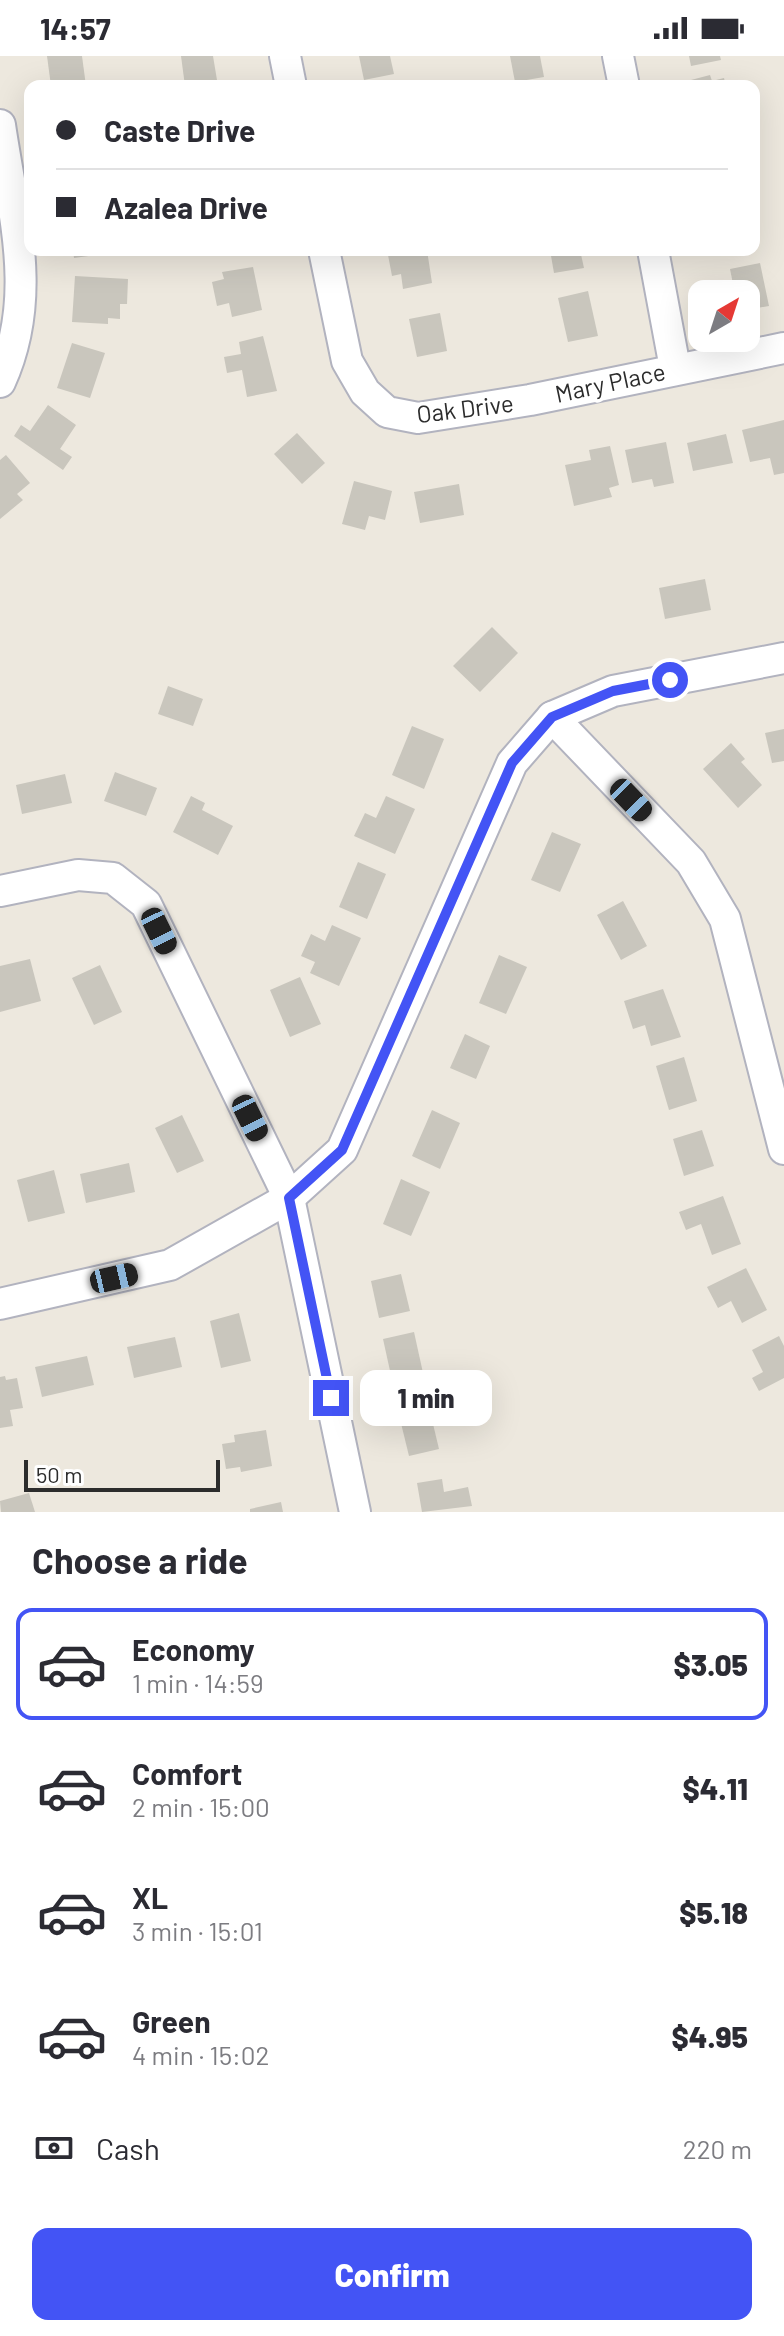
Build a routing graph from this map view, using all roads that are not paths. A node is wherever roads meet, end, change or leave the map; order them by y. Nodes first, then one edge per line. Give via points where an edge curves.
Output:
1 (285, 56) edge
2 (618, 56) edge
3 (290, 80) edge
4 (623, 80) edge
5 (0, 125) edge
6 (325, 256) edge
7 (654, 256) edge
8 (784, 348) edge
9 (675, 368) junction
10 (0, 382) edge
11 (530, 400) joint
12 (784, 658) edge
13 (552, 717) junction
14 (0, 891) edge
15 (784, 1149) edge
16 (289, 1198) junction
17 (0, 1304) edge
18 (355, 1512) edge

1 - 3 street
2 - 4 street
5 - 10 street via 23,288 11,357
6 - 11 street, Oak Drive via 347,361 365,392 387,412 418,418
7 - 9 street
8 - 9 street, Mary Place
9 - 11 street, Mary Place
12 - 13 street via 613,691
13 - 15 street via 691,862 725,919
13 - 16 street via 512,763 342,1150
14 - 16 street via 78,875 113,878 146,904
16 - 17 street via 170,1265
16 - 18 street

